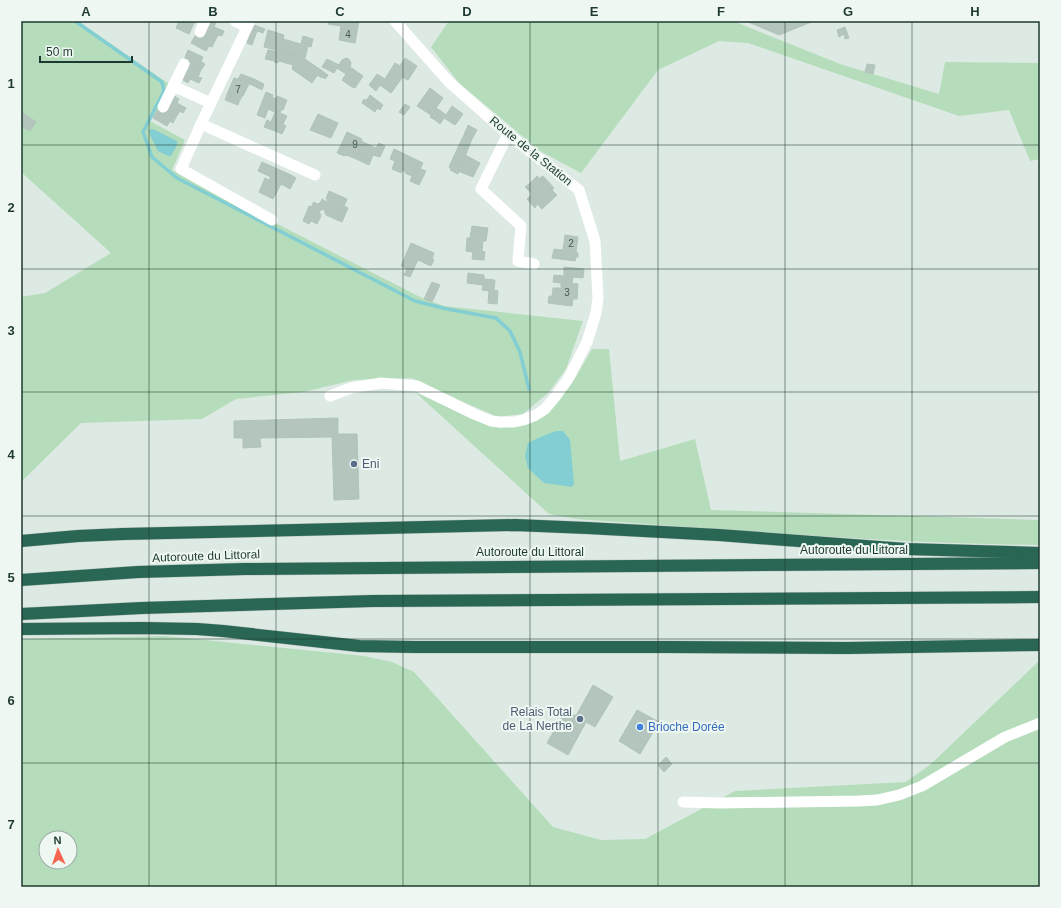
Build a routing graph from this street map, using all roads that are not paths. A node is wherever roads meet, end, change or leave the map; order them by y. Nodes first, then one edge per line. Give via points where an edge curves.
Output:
1 (205, 21) edge
2 (235, 21) edge
3 (395, 21) edge
4 (248, 24) edge
5 (200, 32) dead end
6 (184, 64) dead end
7 (174, 86) junction
8 (211, 103) junction
9 (163, 107) dead end
10 (201, 124) junction
11 (508, 134) junction
12 (315, 175) dead end
13 (272, 220) dead end
14 (534, 264) dead end
15 (330, 396) dead end
16 (21, 542) edge
17 (1040, 553) edge
18 (1040, 563) edge
19 (21, 580) edge
20 (1040, 597) edge
21 (21, 614) edge
22 (21, 629) edge
23 (1040, 645) edge
24 (1040, 723) edge
25 (683, 802) dead end

1 - 5 street
2 - 4 street
3 - 11 street, Route de la Station via 449,82
4 - 8 street
6 - 7 street
7 - 8 street
7 - 9 street
8 - 10 street
10 - 12 street
10 - 13 street via 181,169
11 - 14 street via 481,189 521,226 518,261
11 - 15 street, Route de la Station via 579,190 595,242 598,298 596,313 587,342 568,379 545,409 536,415 514,422 491,421 417,386 381,383 351,388
16 - 17 highway via 123,534 515,525 695,534 906,549
18 - 19 highway, Autoroute du Littoral via 245,568
20 - 21 highway via 372,602
22 - 23 highway via 197,629 359,646 415,647 847,648
24 - 25 street via 1005,737 922,786 877,800

